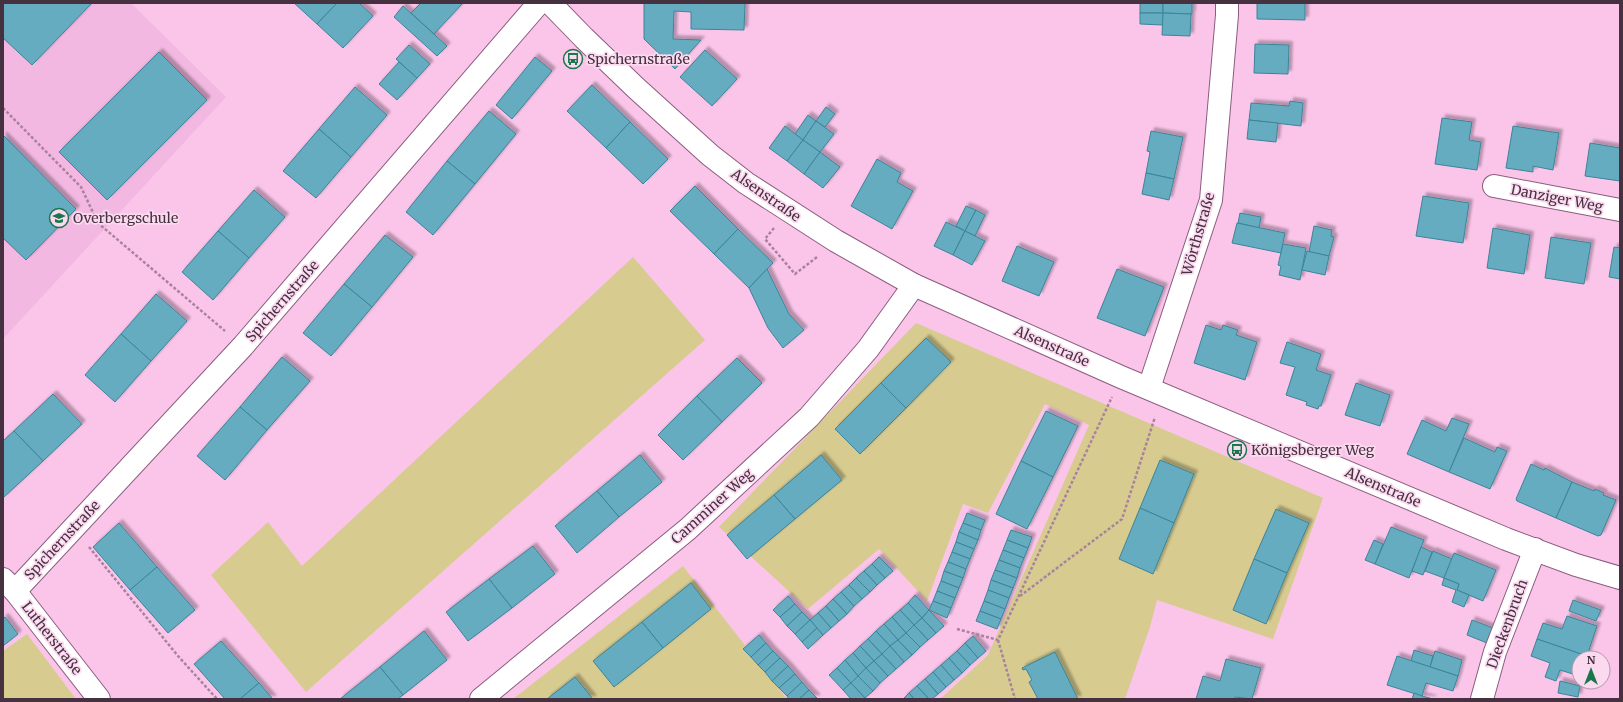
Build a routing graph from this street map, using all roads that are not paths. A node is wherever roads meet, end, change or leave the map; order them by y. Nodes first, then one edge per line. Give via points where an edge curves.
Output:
1 (539, 3) edge
2 (550, 3) edge
3 (1226, 3) edge
4 (1494, 186) dead end
5 (1620, 210) edge
6 (914, 285) junction
7 (1155, 391) junction
8 (1535, 549) junction
9 (1620, 578) edge
10 (9, 585) edge
11 (99, 699) edge
12 (481, 699) edge
13 (1482, 699) edge

1 - 10 street, Spichernstraße via 244,346 74,528
2 - 6 street, Alsenstraße via 710,155 746,183 836,242
3 - 7 street, Wörthstraße via 1211,200
4 - 5 street, Danziger Weg
6 - 7 street, Alsenstraße
6 - 12 street, Camminer Weg via 868,349 809,417 688,529
7 - 8 street, Alsenstraße
8 - 9 street, Alsenstraße
8 - 13 street, Dieckenbruch via 1496,652
10 - 11 street, Lutherstraße

